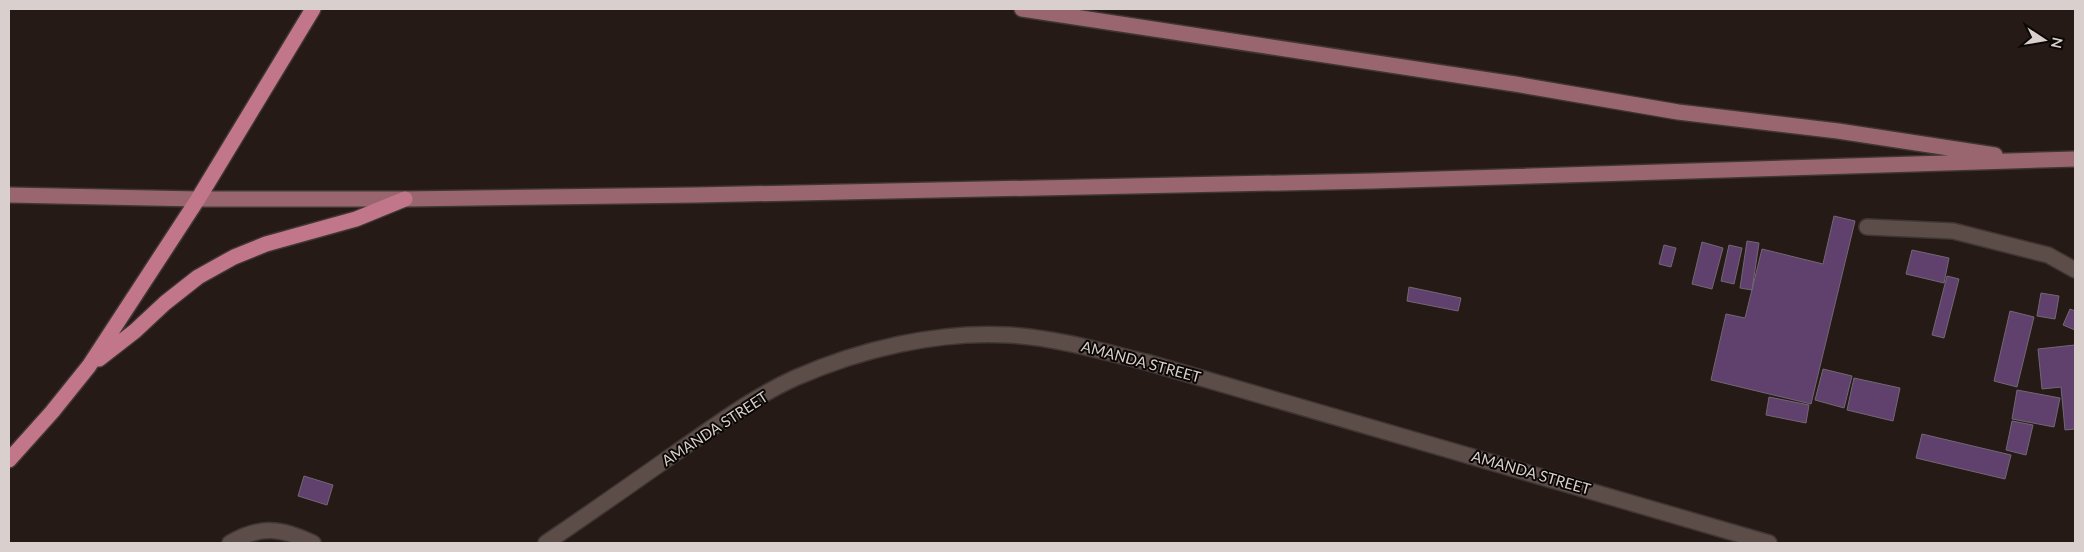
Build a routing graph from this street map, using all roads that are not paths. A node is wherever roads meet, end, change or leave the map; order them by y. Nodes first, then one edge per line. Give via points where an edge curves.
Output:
1 (313, 9) edge
2 (1022, 9) edge
3 (2075, 159) edge
4 (2029, 160) junction
5 (9, 196) edge
6 (198, 199) junction
7 (405, 199) junction
8 (1867, 227) dead end
9 (2075, 270) edge
10 (89, 366) junction
11 (9, 460) edge
12 (230, 543) edge
13 (314, 543) edge
14 (546, 543) edge
15 (1769, 543) edge

1 - 6 highway
2 - 4 main road via 1678,112 1838,131
3 - 4 main road
4 - 7 main road via 1363,181
5 - 6 main road
6 - 7 main road
6 - 10 highway
7 - 10 highway via 356,220 266,244 234,257 198,277
8 - 9 street via 1953,231 2048,255
10 - 11 highway
12 - 13 street via 266,529 295,534
14 - 15 street, AMANDA STREET via 737,410 794,379 900,344 964,336 1009,335 1069,343 1146,362

